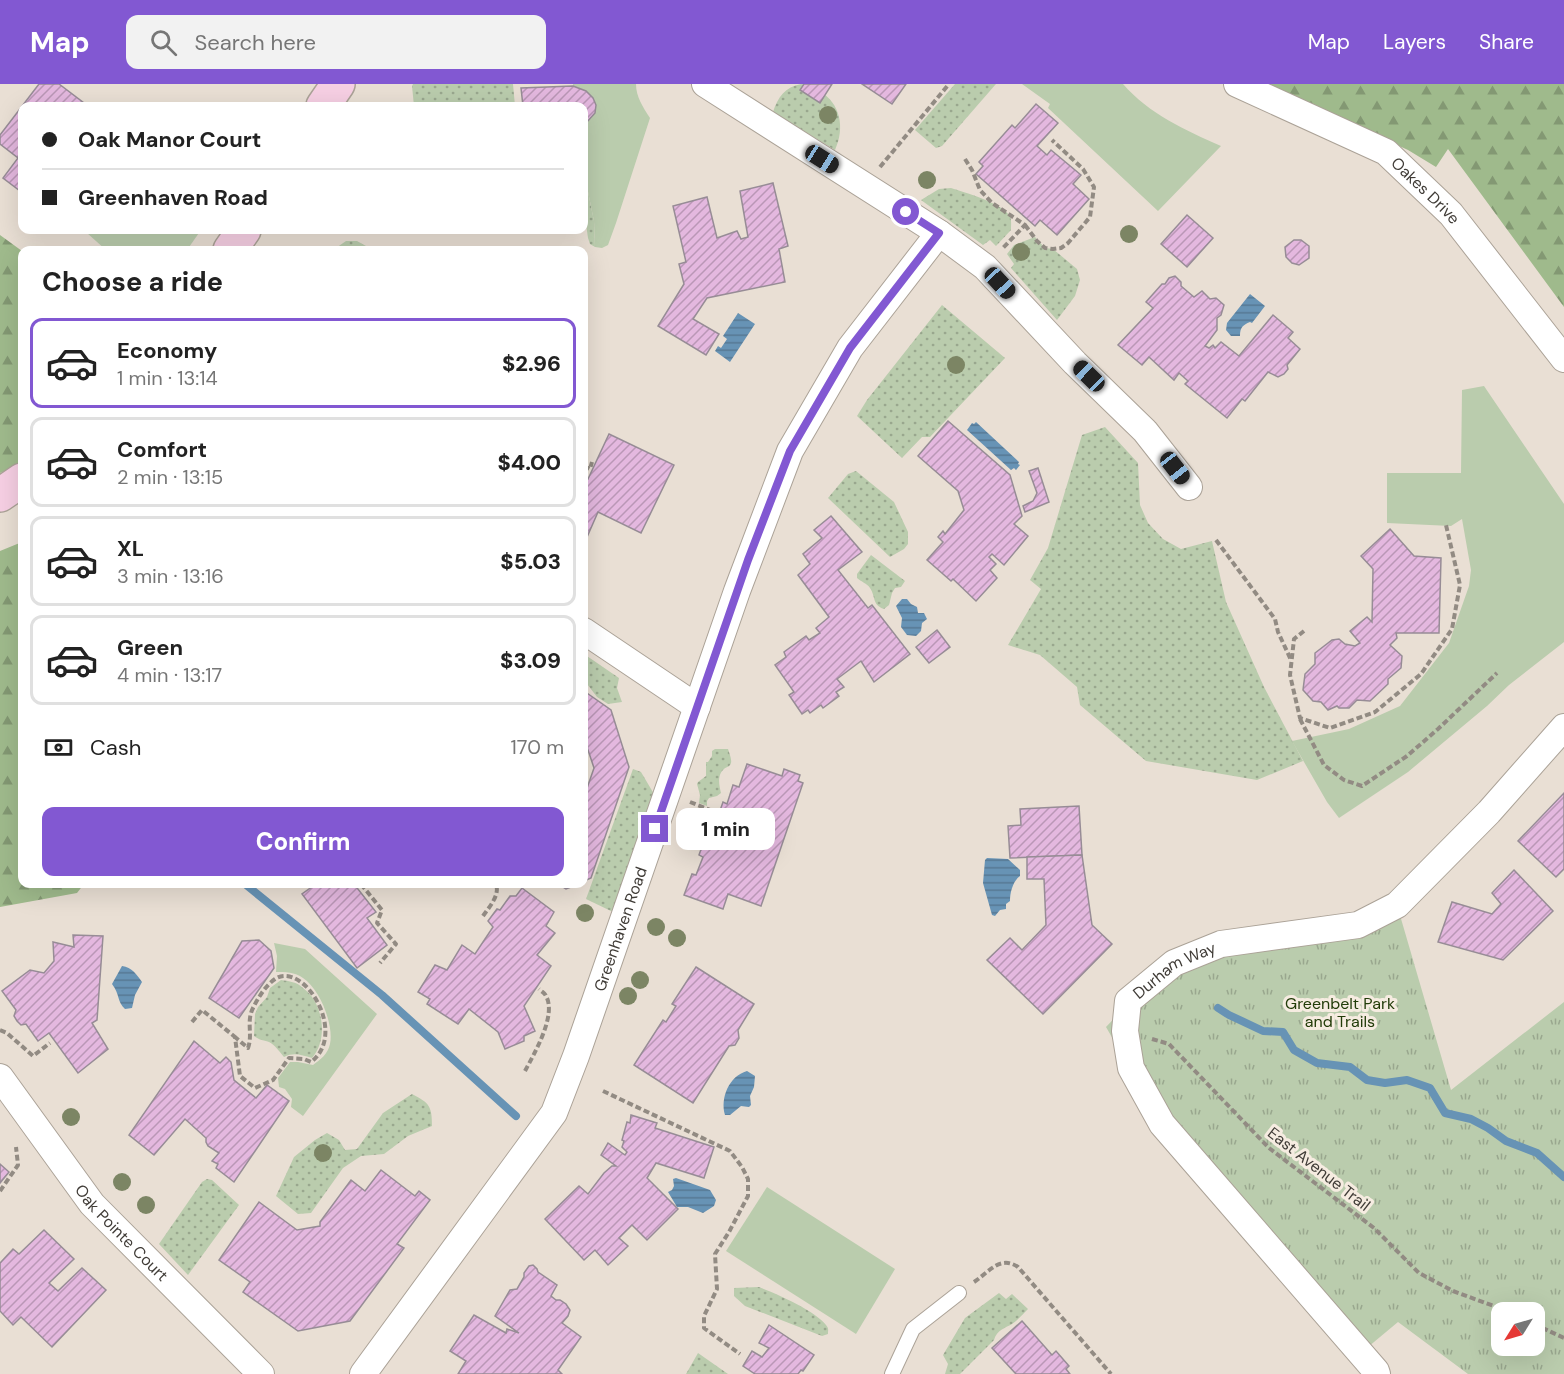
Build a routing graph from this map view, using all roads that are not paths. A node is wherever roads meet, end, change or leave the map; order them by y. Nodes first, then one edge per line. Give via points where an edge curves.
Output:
1 (338, 84) edge
2 (705, 84) edge
3 (1238, 84) edge
4 (326, 102) edge
5 (939, 233) junction
6 (1564, 359) edge
7 (18, 483) edge
8 (1189, 487) dead end
9 (0, 495) edge
10 (588, 634) edge
11 (697, 707) junction
12 (1564, 728) edge
13 (0, 1077) edge
14 (958, 1293) road end
15 (261, 1374) edge
16 (363, 1374) edge
17 (892, 1374) edge
18 (1377, 1374) edge

1 - 4 main road
2 - 5 street
3 - 6 street, Oakes Drive via 1386,152 1451,214
5 - 8 street via 985,267 1145,431
5 - 11 street, Greenhaven Road via 850,348 790,451
7 - 9 main road
10 - 11 street
11 - 16 street, Greenhaven Road via 554,1113
12 - 18 street, Durham Way via 1489,812 1397,905 1358,925 1221,944 1174,963 1128,1001 1125,1031 1131,1068 1162,1124
13 - 15 street, Oak Pointe Court via 92,1204
14 - 17 lane via 913,1329

